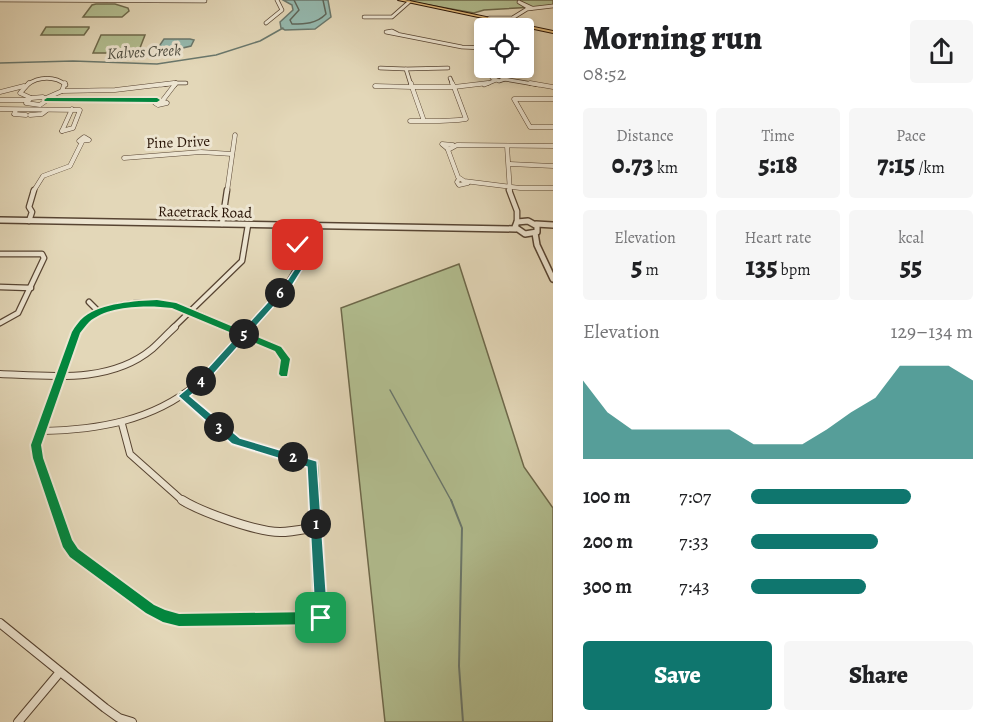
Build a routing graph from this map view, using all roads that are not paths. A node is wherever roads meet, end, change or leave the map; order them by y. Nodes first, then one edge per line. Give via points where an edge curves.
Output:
1 (0, 0) edge
2 (69, 0) edge
3 (181, 0) edge
4 (277, 0) edge
5 (400, 0) edge
6 (205, 1) edge
7 (519, 1) edge
8 (210, 2) dead end
9 (409, 2) junction
10 (553, 6) edge
11 (528, 7) junction
12 (364, 17) dead end
13 (489, 18) edge
14 (511, 18) edge
15 (266, 23) dead end
16 (534, 28) edge
17 (553, 32) edge
18 (398, 34) dead end
19 (474, 47) edge
20 (380, 68) dead end
21 (448, 68) dead end
22 (406, 69) junction
23 (450, 78) dead end
24 (495, 80) joint
25 (504, 80) joint
26 (176, 83) junction
27 (186, 83) dead end
28 (24, 86) junction
29 (375, 86) dead end
30 (412, 87) junction
31 (454, 87) junction
32 (553, 87) edge
33 (0, 92) edge
34 (62, 92) junction
35 (20, 93) junction
36 (53, 94) junction
37 (28, 99) junction
38 (553, 99) edge
39 (0, 101) edge
40 (46, 101) junction
41 (37, 106) joint
42 (72, 109) junction
43 (0, 110) edge
44 (47, 110) joint
45 (30, 111) junction
46 (423, 121) junction
47 (410, 122) dead end
48 (553, 127) edge
49 (235, 135) dead end
50 (82, 142) dead end
51 (454, 145) junction
52 (507, 146) junction
53 (553, 146) edge
54 (448, 149) junction
55 (232, 153) junction
56 (124, 158) dead end
57 (510, 164) junction
58 (553, 166) edge
59 (459, 179) joint
60 (509, 186) junction
61 (553, 188) edge
62 (517, 210) junction
63 (0, 220) edge
64 (29, 221) junction
65 (533, 223) junction
66 (222, 224) junction
67 (248, 225) junction
68 (516, 225) junction
69 (553, 226) edge
70 (522, 232) junction
71 (536, 233) junction
72 (537, 245) junction
73 (303, 252) dead end
74 (0, 254) edge
75 (553, 279) edge
76 (0, 287) edge
77 (31, 288) junction
78 (89, 302) dead end
79 (99, 312) junction
80 (189, 312) junction
81 (0, 323) edge
82 (244, 334) junction
83 (0, 374) edge
84 (284, 374) dead end
85 (61, 375) junction
86 (183, 396) junction
87 (122, 424) junction
88 (41, 431) junction
89 (317, 527) junction
90 (0, 623) edge
91 (60, 672) junction
92 (18, 722) edge
93 (132, 722) edge

1 - 2 street
2 - 3 street
3 - 6 street
4 - 15 street via 282,10
5 - 9 main road
6 - 8 street
7 - 11 street
9 - 12 street via 392,17
9 - 13 main road
10 - 11 street
11 - 14 street
16 - 17 main road
18 - 19 street
20 - 22 street
21 - 22 street
22 - 30 street
23 - 31 street
24 - 25 street
24 - 31 street
25 - 32 street
26 - 27 street
26 - 34 street
26 - 40 street via 163,100 156,102
28 - 33 street
28 - 34 street via 52,77 66,84
28 - 35 street
29 - 30 street
30 - 31 street
30 - 46 street
31 - 46 street via 466,119
33 - 35 street
34 - 36 street
35 - 37 street
36 - 37 street
36 - 40 street
37 - 39 street
37 - 40 street
37 - 45 street
38 - 48 street via 514,99 530,127
40 - 41 street
41 - 45 street
42 - 42 street via 80,112 72,128 62,130
42 - 44 street
43 - 45 street via 16,110 14,114
44 - 45 street via 42,114
46 - 47 street
49 - 55 street
50 - 64 street via 70,166 41,178 29,201
51 - 52 street
51 - 54 street
51 - 54 street via 442,144
52 - 53 street
52 - 57 street
54 - 59 street
55 - 56 street, Pine Drive
55 - 66 street
57 - 58 street
57 - 60 street
59 - 60 street via 459,185
60 - 61 street
60 - 62 street
62 - 65 street
62 - 68 street
63 - 64 street, Racetrack Road
64 - 66 street, Racetrack Road
65 - 68 street, Racetrack Road
65 - 69 street
65 - 71 street via 538,228
66 - 67 street, Racetrack Road
67 - 68 street, Racetrack Road
67 - 80 street via 242,261
68 - 70 street
69 - 71 street
70 - 71 street
70 - 72 street
71 - 72 street
72 - 75 street
73 - 82 street via 289,284
74 - 77 street via 42,254
76 - 77 street
77 - 81 street via 18,313
78 - 79 street
79 - 80 street via 157,303
79 - 85 street via 76,332
80 - 82 street
80 - 85 street via 135,361 101,373
82 - 84 street via 278,349 286,359
82 - 86 street
83 - 85 street
85 - 88 street
86 - 87 street
86 - 89 street via 236,441 313,464
87 - 88 street
87 - 89 street via 130,454 175,496 194,508 266,531
88 - 89 street via 36,445 38,458 67,543 74,553 163,616 179,620 321,618
90 - 91 street
91 - 92 street
91 - 93 street via 119,718

